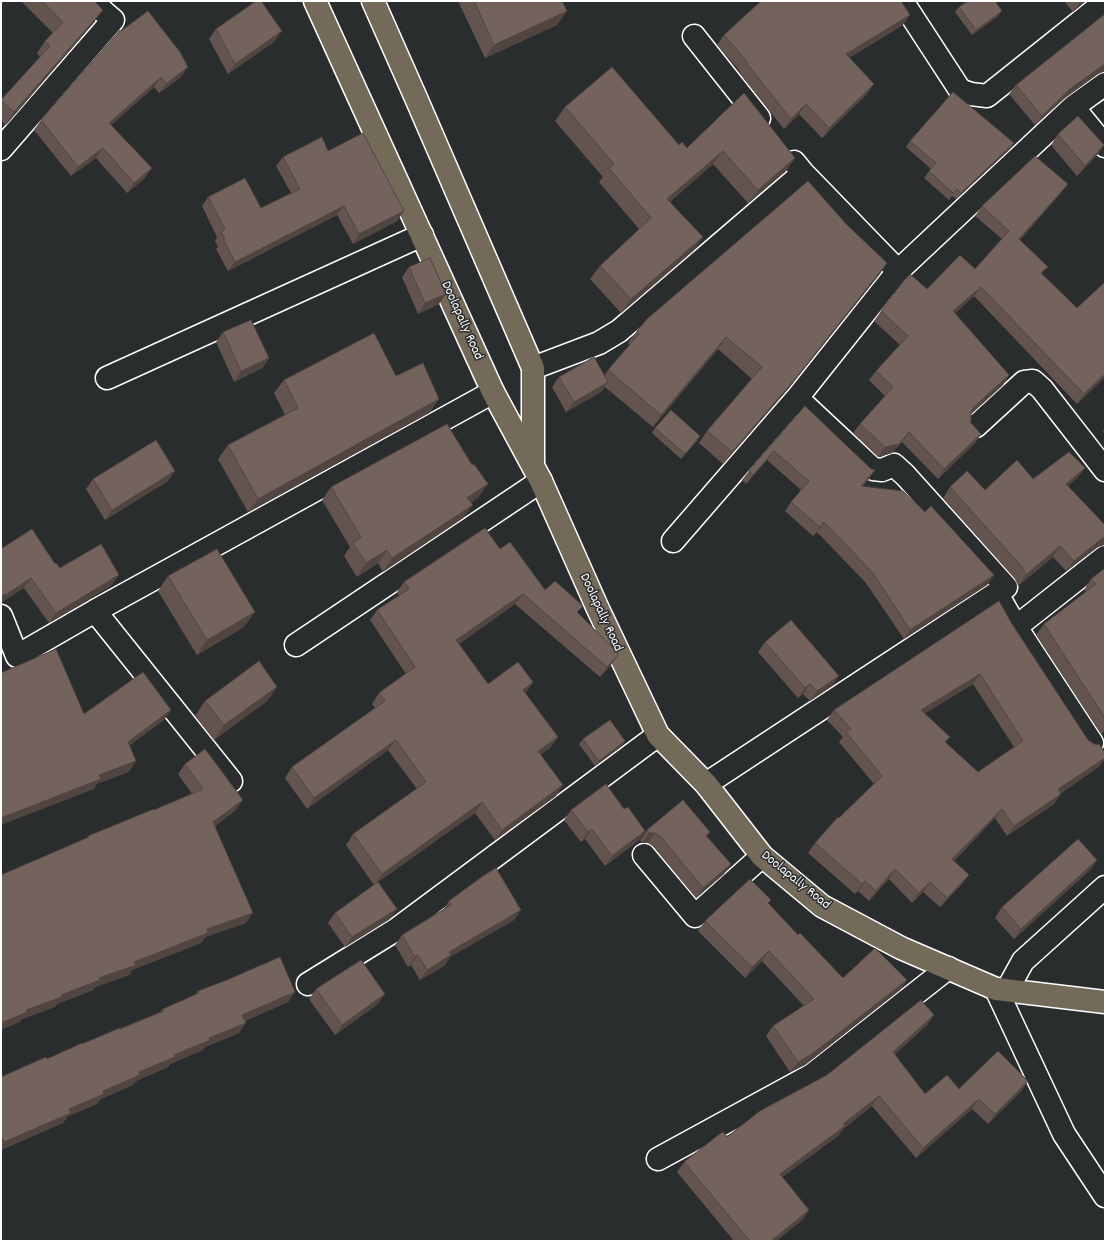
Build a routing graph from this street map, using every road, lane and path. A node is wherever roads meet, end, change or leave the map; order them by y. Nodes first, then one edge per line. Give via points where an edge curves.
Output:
1 (91, 1) edge
2 (315, 1) edge
3 (373, 1) edge
4 (902, 1) edge
5 (1105, 2) edge
6 (694, 36) dead end
7 (1105, 84) edge
8 (1073, 107) junction
9 (1105, 146) edge
10 (1, 149) edge
11 (803, 173) junction
12 (422, 235) junction
13 (898, 271) junction
14 (533, 368) junction
15 (107, 378) dead end
16 (493, 392) junction
17 (797, 398) junction
18 (976, 426) edge
19 (1105, 470) edge
20 (537, 474) junction
21 (673, 541) dead end
22 (1105, 557) edge
23 (997, 594) junction
24 (95, 611) junction
25 (1, 616) edge
26 (1016, 627) junction
27 (296, 645) dead end
28 (658, 735) junction
29 (1092, 743) edge
30 (231, 781) edge
31 (706, 784) junction
32 (644, 855) dead end
33 (762, 856) junction
34 (1105, 887) edge
35 (948, 968) junction
36 (308, 984) dead end
37 (1002, 989) junction
38 (1105, 1002) edge
39 (658, 1159) dead end
40 (1105, 1196) edge

1 - 10 street via 113,20
2 - 12 main road, Doolapally Road
3 - 14 main road
4 - 5 street via 960,90 987,96
6 - 11 street
7 - 8 street
8 - 9 street
8 - 13 street
11 - 13 street
11 - 14 street via 619,331 599,343
12 - 15 street
12 - 16 main road, Doolapally Road
13 - 17 street
14 - 20 main road
16 - 20 main road, Doolapally Road
16 - 24 street
17 - 21 street
17 - 23 street via 873,469 882,470 894,465 905,475 1006,587
18 - 19 street via 1024,382 1033,381
20 - 27 street
20 - 28 main road, Doolapally Road
22 - 26 street
23 - 26 street
23 - 31 street
24 - 25 street via 17,656
24 - 30 street
26 - 29 street
28 - 31 main road, Doolapally Road
28 - 36 street via 397,929
31 - 33 main road, Doolapally Road
32 - 33 street via 695,916
33 - 35 main road, Doolapally Road via 822,906 901,948
34 - 37 street via 1023,961
35 - 37 main road, Doolapally Road
35 - 39 street via 812,1075
37 - 38 main road, Doolapally Road
37 - 40 street via 1064,1134

